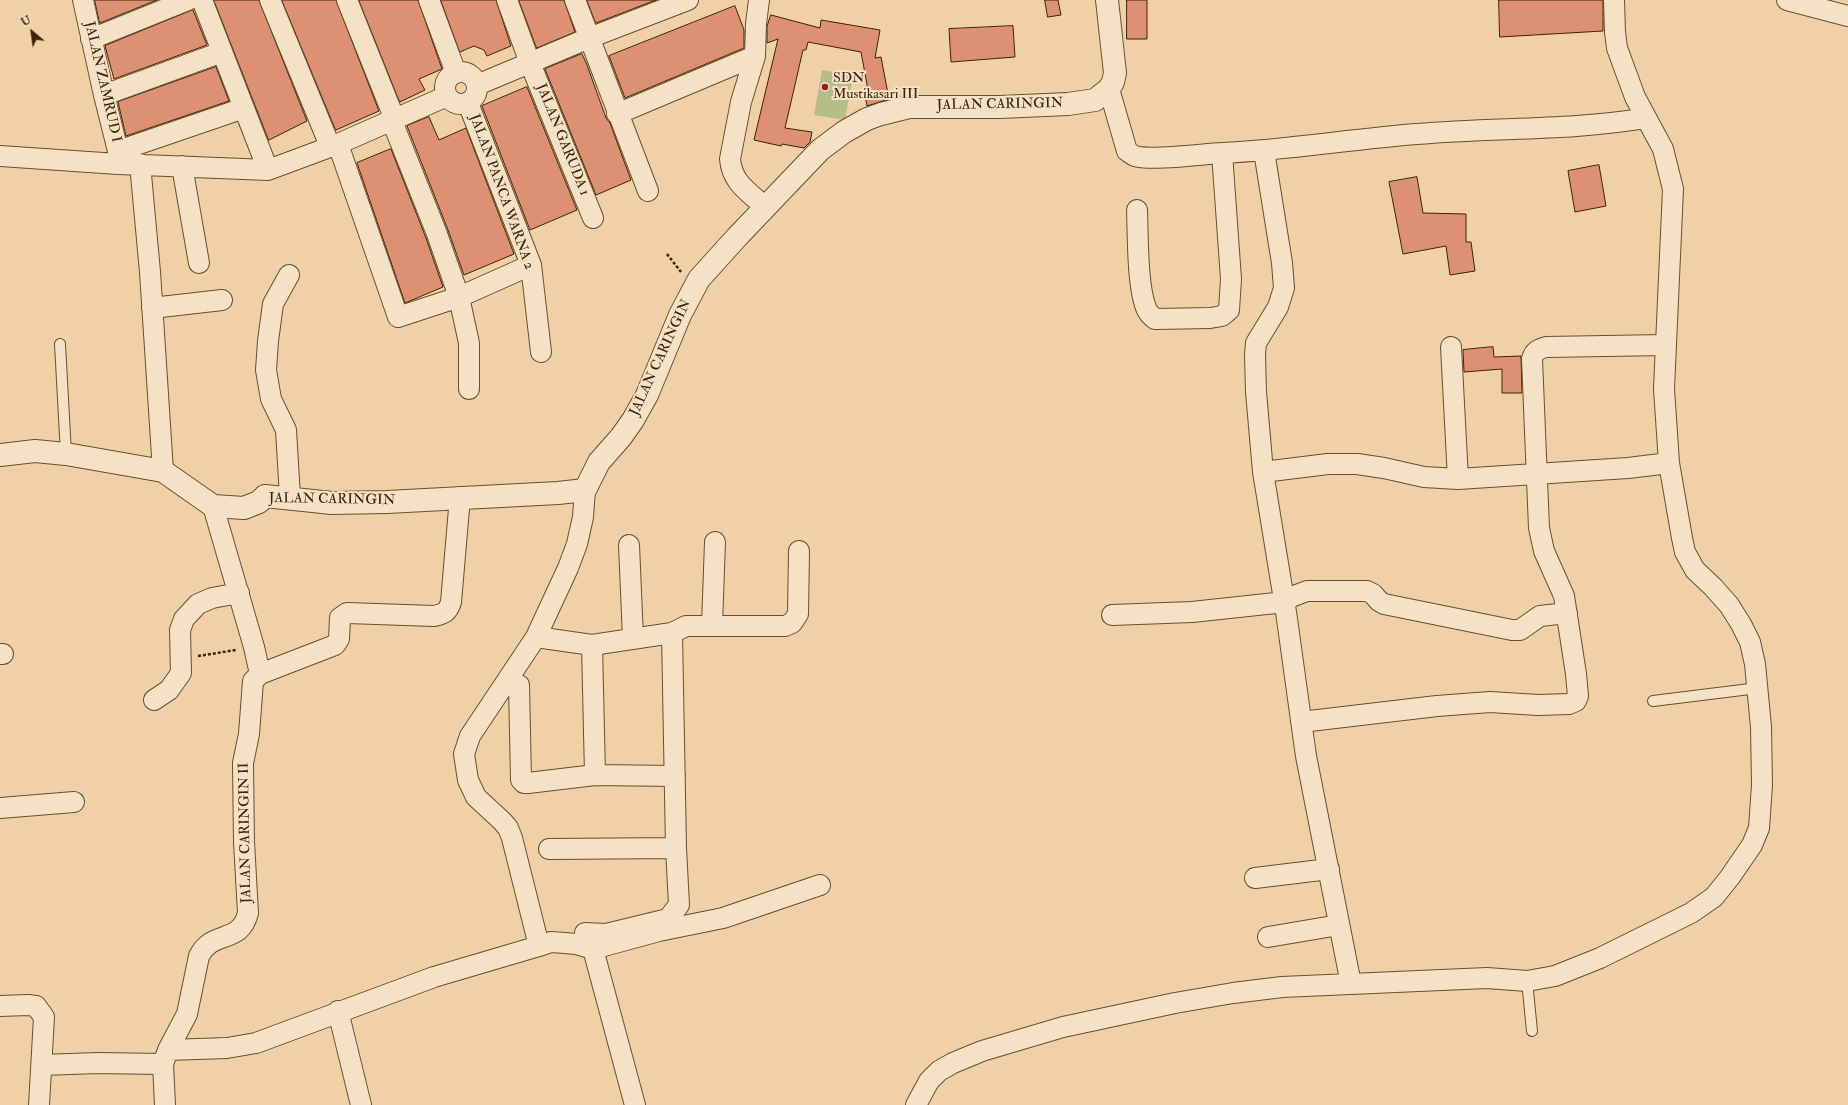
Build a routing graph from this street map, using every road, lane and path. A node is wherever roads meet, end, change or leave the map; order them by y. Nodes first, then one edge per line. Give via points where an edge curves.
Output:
1 (83, 0) edge
2 (188, 0) edge
3 (202, 0) edge
4 (270, 0) edge
5 (347, 0) edge
6 (429, 0) edge
7 (507, 0) edge
8 (575, 0) edge
9 (688, 0) edge
10 (759, 0) edge
11 (1107, 0) edge
12 (1614, 0) edge
13 (1787, 0) edge
14 (1848, 16) edge
15 (589, 38) junction
16 (91, 39) junction
17 (222, 52) junction
18 (755, 56) junction
19 (530, 63) junction
20 (456, 73) junction
21 (477, 85) junction
22 (1109, 89) junction
23 (104, 95) junction
24 (447, 96) junction
25 (468, 103) junction
26 (244, 108) junction
27 (618, 114) junction
28 (1646, 118) junction
29 (393, 120) junction
30 (334, 145) junction
31 (1264, 151) junction
32 (1222, 153) junction
33 (0, 156) edge
34 (118, 158) junction
35 (140, 164) junction
36 (182, 166) junction
37 (268, 170) junction
38 (648, 190) dead end
39 (766, 207) junction
40 (1137, 210) dead end
41 (593, 218) dead end
42 (199, 263) dead end
43 (531, 265) junction
44 (289, 275) dead end
45 (459, 297) junction
46 (222, 300) dead end
47 (152, 308) junction
48 (60, 344) dead end
49 (1665, 345) junction
50 (1451, 348) dead end
51 (541, 352) dead end
52 (469, 389) dead end
53 (66, 454) junction
54 (0, 455) edge
55 (1669, 463) junction
56 (163, 471) junction
57 (1263, 472) junction
58 (1537, 473) junction
59 (1458, 479) junction
60 (585, 490) junction
61 (290, 497) junction
62 (460, 497) junction
63 (213, 506) junction
64 (715, 542) dead end
65 (629, 545) dead end
66 (798, 551) dead end
67 (239, 593) junction
68 (1285, 602) junction
69 (1567, 613) junction
70 (1112, 615) dead end
71 (712, 625) junction
72 (672, 633) junction
73 (536, 637) junction
74 (633, 638) junction
75 (592, 645) junction
76 (254, 647) junction
77 (184, 673) junction
78 (260, 674) junction
79 (520, 684) dead end
80 (1758, 688) junction
81 (154, 700) dead end
82 (1653, 701) dead end
83 (1301, 722) junction
84 (594, 775) junction
85 (675, 776) junction
86 (74, 802) dead end
87 (0, 808) edge
88 (676, 848) junction
89 (550, 849) dead end
90 (1328, 870) junction
91 (1255, 878) dead end
92 (820, 885) dead end
93 (1339, 925) junction
94 (1268, 937) dead end
95 (589, 941) junction
96 (539, 946) junction
97 (1527, 981) junction
98 (1351, 984) junction
99 (0, 1006) edge
100 (338, 1012) junction
101 (1532, 1031) dead end
102 (165, 1057) junction
103 (42, 1065) junction
104 (39, 1105) edge
105 (165, 1105) edge
106 (361, 1105) edge
107 (635, 1105) edge
108 (916, 1105) edge

1 - 16 street, JALAN ZAMRUD I
2 - 16 street
3 - 17 street
4 - 30 street
5 - 29 street
6 - 20 street
7 - 19 street, JALAN GARUDA 1
8 - 15 street
9 - 15 street
10 - 18 street
11 - 22 street via 1115,73
12 - 28 street via 1617,48
13 - 14 street
15 - 19 street
15 - 27 street
16 - 23 street, JALAN ZAMRUD I
17 - 23 street
17 - 26 street
18 - 27 street
18 - 39 street via 742,102 731,164 737,182
19 - 21 street
19 - 41 street, JALAN GARUDA 1
20 - 21 street via 462,72 472,76
20 - 24 street via 446,83
21 - 25 street via 476,96
22 - 32 street via 1124,144 1127,151 1135,156
22 - 39 street, JALAN CARINGIN via 1095,100 1068,104 909,107 881,114 844,132 820,150
23 - 34 street, JALAN ZAMRUD I
24 - 25 street via 454,103
24 - 29 street
25 - 43 street, JALAN PANCA WARNA 2
26 - 34 street
26 - 37 street
27 - 38 street
28 - 31 street via 1555,129 1418,133
28 - 49 street via 1663,149 1673,189
29 - 30 street
29 - 45 street
30 - 37 street
30 - 45 street via 398,317
31 - 32 street
31 - 57 street via 1284,288 1278,307 1256,343 1256,392
32 - 40 street via 1231,279 1229,310 1222,316 1155,319 1150,315 1142,292
33 - 34 street
34 - 35 street
35 - 36 street
35 - 47 street
36 - 37 street
36 - 42 street
39 - 60 street, JALAN CARINGIN via 699,279 680,315 647,395 621,438 599,462
43 - 45 street
43 - 51 street, JALAN PANCA WARNA 2
44 - 61 street via 273,304 266,370 271,399 286,430
45 - 52 street via 469,343
46 - 47 street
47 - 56 street
48 - 53 lane
49 - 55 street via 1664,389
49 - 58 street via 1546,347 1534,353 1532,359
50 - 59 street
53 - 54 street via 35,451
53 - 56 street
55 - 58 street
55 - 80 street via 1678,521 1686,552 1695,570 1725,601 1741,624 1750,642
56 - 63 street
57 - 59 street via 1328,464 1357,464 1424,477
57 - 68 street
58 - 59 street
58 - 69 street via 1538,528 1544,551 1564,596
60 - 62 street, JALAN CARINGIN
60 - 73 street via 577,544
61 - 62 street, JALAN CARINGIN via 332,503
61 - 63 street, JALAN CARINGIN via 266,496 244,508
62 - 78 street via 451,602 447,612 434,616 347,612 340,618 339,639 335,645
63 - 67 street
64 - 71 street
65 - 74 street
66 - 71 street via 798,614 792,623 785,626
67 - 76 street
67 - 77 street via 212,598 198,604 184,619 180,630
68 - 69 street via 1306,591 1367,591 1384,604 1517,630 1540,616
68 - 70 street via 1192,612
68 - 83 street
69 - 83 street via 1578,696 1576,701 1569,704 1490,702
71 - 72 street via 686,626
72 - 74 street
72 - 85 street
73 - 75 street
73 - 96 street via 470,736 464,759 468,780 476,797 502,821 512,838
74 - 75 street
75 - 84 street
76 - 77 path
76 - 78 street
77 - 81 street via 169,690
78 - 102 street, JALAN CARINGIN II via 253,681 244,763 248,913 245,924 237,932 212,941 203,948 196,966 187,1014
79 - 84 street via 521,780 528,784
80 - 82 lane
80 - 97 street via 1762,784 1759,828 1752,845 1730,877 1714,897 1692,913 1582,966 1555,976
83 - 90 street
84 - 85 street
85 - 88 street
86 - 87 street
88 - 89 street
88 - 95 street via 679,906 668,919 606,934
90 - 91 street
90 - 93 street
92 - 95 street via 723,918
93 - 94 street
93 - 98 street
95 - 96 street via 576,944 551,942
95 - 107 street
96 - 100 street via 434,977
97 - 98 street via 1487,978
97 - 101 lane
98 - 108 street via 1282,987 1233,993 1120,1014 1026,1036 982,1051 939,1071 929,1081
99 - 103 street via 28,1005 36,1006 41,1011 44,1017
100 - 102 street via 256,1043
100 - 106 street
102 - 103 street
102 - 105 street
103 - 104 street

